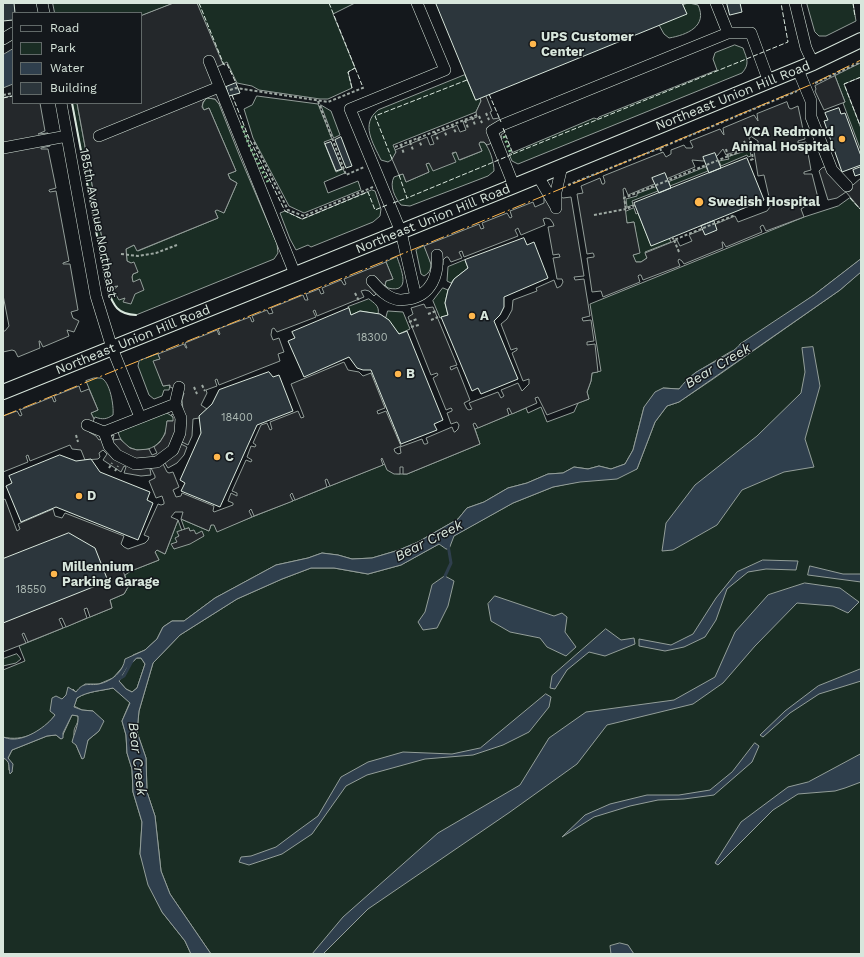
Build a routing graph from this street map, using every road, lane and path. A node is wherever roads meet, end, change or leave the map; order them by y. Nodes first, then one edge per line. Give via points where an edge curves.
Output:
1 (417, 3) edge
2 (716, 3) edge
3 (795, 3) edge
4 (728, 33) junction
5 (12, 34) edge
6 (3, 39) edge
7 (861, 40) edge
8 (209, 62) dead end
9 (861, 62) edge
10 (813, 63) junction
11 (798, 70) junction
12 (769, 82) junction
13 (812, 84) dead end
14 (224, 85) junction
15 (365, 87) dead end
16 (236, 88) dead end
17 (232, 90) dead end
18 (798, 90) dead end
19 (318, 101) junction
20 (61, 104) edge
21 (486, 113) dead end
22 (472, 117) junction
23 (465, 120) junction
24 (489, 120) dead end
25 (482, 123) dead end
26 (452, 125) junction
27 (475, 125) dead end
28 (443, 128) junction
29 (468, 128) dead end
30 (435, 132) junction
31 (456, 133) dead end
32 (67, 136) junction
33 (99, 136) dead end
34 (447, 137) dead end
35 (418, 138) junction
36 (438, 140) dead end
37 (744, 141) dead end
38 (254, 142) dead end
39 (410, 142) junction
40 (401, 145) junction
41 (734, 145) dead end
42 (395, 147) dead end
43 (422, 147) dead end
44 (3, 148) edge
45 (660, 148) junction
46 (726, 148) dead end
47 (747, 148) junction
48 (413, 150) dead end
49 (737, 152) junction
50 (662, 153) dead end
51 (404, 154) dead end
52 (728, 156) junction
53 (748, 161) dead end
54 (373, 163) junction
55 (562, 166) junction
56 (538, 176) junction
57 (381, 184) junction
58 (514, 186) junction
59 (847, 186) dead end
60 (562, 187) dead end
61 (635, 205) dead end
62 (626, 209) junction
63 (594, 215) dead end
64 (735, 215) dead end
65 (400, 232) junction
66 (672, 237) dead end
67 (674, 240) junction
68 (177, 245) dead end
69 (679, 252) dead end
70 (121, 254) dead end
71 (437, 255) dead end
72 (295, 274) junction
73 (372, 281) dead end
74 (355, 293) dead end
75 (416, 298) junction
76 (358, 301) dead end
77 (436, 311) dead end
78 (428, 314) dead end
79 (438, 317) dead end
80 (417, 319) dead end
81 (430, 320) dead end
82 (409, 322) dead end
83 (419, 325) dead end
84 (411, 327) dead end
85 (112, 348) junction
86 (202, 385) dead end
87 (179, 387) dead end
88 (194, 388) dead end
89 (205, 391) dead end
90 (3, 392) edge
91 (197, 394) dead end
92 (175, 404) junction
93 (140, 418) junction
94 (87, 425) dead end
95 (104, 432) junction
96 (76, 435) dead end
97 (78, 442) dead end

1 - 54 street via 445,70 350,109
2 - 4 street
3 - 10 street via 806,48
4 - 12 street via 751,33
4 - 58 street via 502,124 492,131
5 - 6 street
7 - 10 main road, Northeast Union Hill Road
8 - 14 street
9 - 13 path
10 - 11 main road, Northeast Union Hill Road
11 - 12 main road, Northeast Union Hill Road
11 - 59 street via 811,101 811,117 832,170
12 - 55 main road, Northeast Union Hill Road
14 - 17 path
14 - 33 street
14 - 72 street
15 - 19 path via 328,102
16 - 19 path
18 - 45 path
19 - 54 path via 346,175
20 - 32 street, 185th Avenue Northeast
21 - 24 path
22 - 23 path
22 - 25 path via 478,116
22 - 27 path
23 - 26 path
23 - 29 path
26 - 28 path
26 - 31 path
28 - 30 path
28 - 34 path
30 - 35 path
30 - 36 path
32 - 44 street
32 - 85 street, 185th Avenue Northeast via 96,296
35 - 39 path
35 - 43 path
37 - 47 path
38 - 57 path via 288,210 304,216
39 - 40 path
39 - 48 path
40 - 42 path
40 - 51 path
41 - 49 path
45 - 50 path
45 - 60 path
46 - 52 path
47 - 49 path
47 - 53 path via 751,147 753,159
49 - 52 path
52 - 62 path via 624,198
54 - 57 street
55 - 56 main road, Northeast Union Hill Road
55 - 56 street via 556,192 556,208
56 - 58 main road, Northeast Union Hill Road
57 - 65 street
58 - 65 main road, Northeast Union Hill Road
61 - 62 path
62 - 63 path
64 - 67 path
65 - 72 main road, Northeast Union Hill Road
65 - 75 street
66 - 67 path
67 - 69 path
68 - 70 path via 138,256
71 - 75 street via 438,265 434,280 429,289
72 - 85 main road, Northeast Union Hill Road
73 - 75 street via 378,289 389,296 400,300
74 - 76 path
77 - 78 path
79 - 81 path
80 - 82 path
83 - 84 path
85 - 90 main road, Northeast Union Hill Road
85 - 93 street, 185th Avenue Northeast
86 - 89 path
87 - 92 street
88 - 91 path
92 - 93 street
92 - 95 street via 181,418 180,433 173,450 157,462 135,464 118,455 109,446
93 - 95 street
94 - 95 street
96 - 97 path

